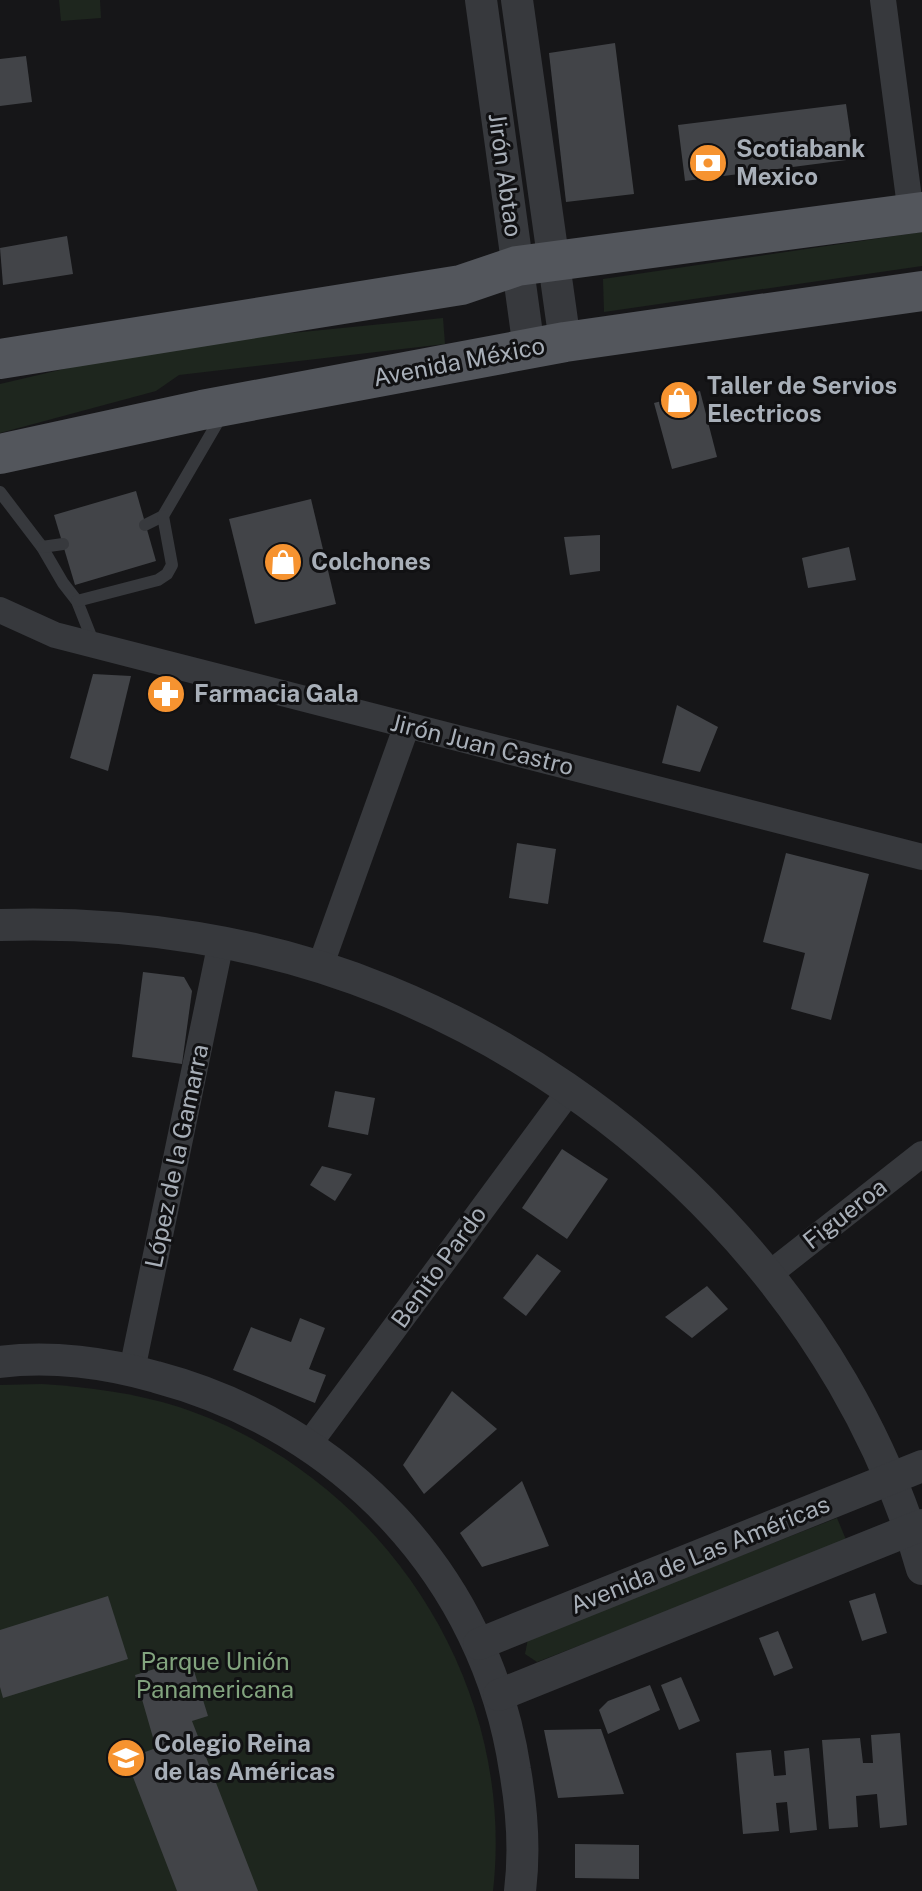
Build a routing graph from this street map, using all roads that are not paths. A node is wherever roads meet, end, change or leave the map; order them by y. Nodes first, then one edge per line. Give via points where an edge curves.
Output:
1 (481, 0) edge
2 (517, 0) edge
3 (883, 0) edge
4 (917, 213) edge
5 (535, 263) junction
6 (922, 291) edge
7 (547, 346) junction
8 (0, 359) edge
9 (227, 405) junction
10 (0, 454) edge
11 (0, 492) edge
12 (163, 516) junction
13 (145, 525) dead end
14 (63, 544) dead end
15 (42, 547) junction
16 (77, 601) junction
17 (0, 610) edge
18 (94, 644) junction
19 (407, 725) junction
20 (922, 857) edge
21 (0, 925) edge
22 (221, 942) junction
23 (320, 967) junction
24 (570, 1090) junction
25 (922, 1154) edge
26 (768, 1275) junction
27 (0, 1362) edge
28 (132, 1370) junction
29 (309, 1444) junction
30 (922, 1466) edge
31 (891, 1479) junction
32 (917, 1527) edge
33 (922, 1569) edge
34 (479, 1644) junction
35 (499, 1695) junction
36 (520, 1891) edge

1 - 5 street, Jirón Abtao
2 - 5 street, Jirón Abtao
3 - 4 street
4 - 5 main road
5 - 7 street, Jirón Abtao
5 - 8 main road via 461,285
6 - 7 main road, Avenida México
7 - 9 main road, Avenida México
9 - 10 main road, Avenida México
9 - 12 lane
11 - 15 lane
12 - 13 lane
12 - 16 lane via 172,565 167,574
14 - 15 lane
15 - 16 lane
16 - 18 lane
17 - 18 street, Jirón Juan Castro via 55,635
18 - 19 street, Jirón Juan Castro
19 - 20 street, Jirón Juan Castro
19 - 23 street
21 - 22 street via 112,927
22 - 23 street
22 - 28 street, López de la Gamarra
23 - 24 street via 450,1019
24 - 26 street via 661,1161
24 - 29 street, Benito Pardo
25 - 26 street, Figueroa
26 - 31 street via 836,1373
27 - 28 street via 69,1361
28 - 29 street via 218,1396
29 - 34 street via 369,1492 421,1548
30 - 31 street, Avenida de Las Américas
31 - 32 street
31 - 34 street, Avenida de Las Américas
32 - 33 street
32 - 35 street
34 - 35 street
35 - 36 street via 522,1814

